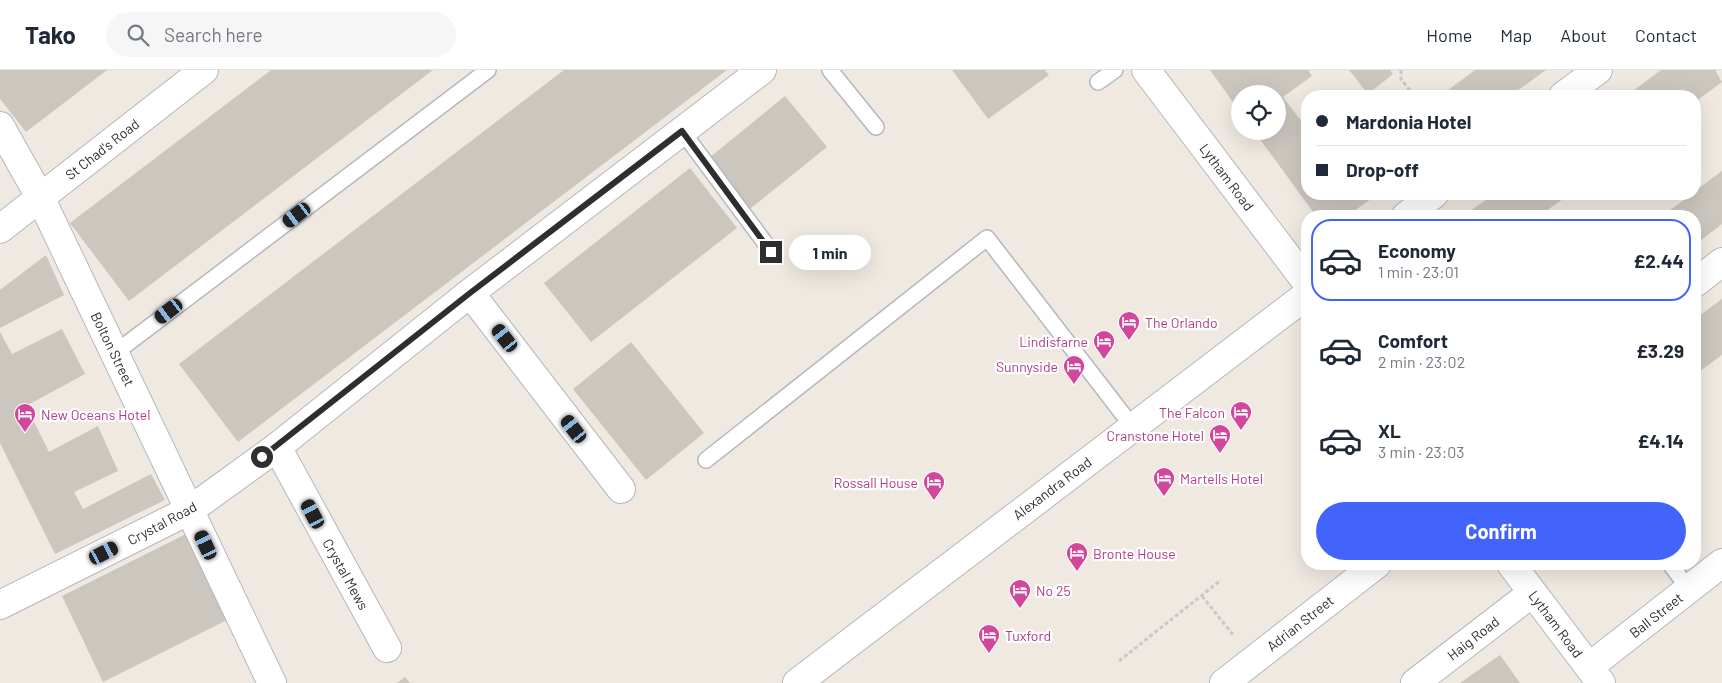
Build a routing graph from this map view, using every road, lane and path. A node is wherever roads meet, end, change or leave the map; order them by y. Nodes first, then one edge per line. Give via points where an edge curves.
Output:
1 (204, 70) edge
2 (488, 70) edge
3 (762, 70) edge
4 (830, 70) edge
5 (1115, 70) edge
6 (1146, 70) edge
7 (1401, 70) edge
8 (1598, 70) edge
9 (1098, 82) dead end
10 (1409, 90) edge
11 (1571, 90) edge
12 (0, 126) edge
13 (876, 127) dead end
14 (682, 131) junction
15 (40, 197) junction
16 (1426, 200) edge
17 (1414, 210) edge
18 (0, 229) edge
19 (771, 252) dead end
20 (1722, 262) edge
21 (1301, 275) edge
22 (1701, 278) edge
23 (470, 293) junction
24 (1301, 299) edge
25 (115, 353) junction
26 (1132, 426) junction
27 (276, 447) junction
28 (706, 460) dead end
29 (621, 489) dead end
30 (190, 510) junction
31 (1722, 563) edge
32 (1368, 570) edge
33 (1515, 570) edge
34 (1675, 570) edge
35 (1221, 580) dead end
36 (1689, 589) junction
37 (1532, 593) junction
38 (1202, 596) junction
39 (0, 605) edge
40 (387, 648) dead end
41 (1253, 660) junction
42 (1119, 661) dead end
43 (1595, 675) edge
44 (272, 683) edge
45 (797, 683) edge
46 (1224, 683) edge
47 (1415, 683) edge

1 - 15 street, St Chad's Road
2 - 25 lane
3 - 14 street, Crystal Road
4 - 13 lane
5 - 9 lane
6 - 21 street, Lytham Road
7 - 10 path via 1401,80
8 - 11 street
12 - 15 street, Bolton Street
14 - 19 lane
14 - 23 street, Crystal Road
15 - 18 street, St Chad's Road
15 - 25 street, Bolton Street
16 - 17 street
20 - 22 street
23 - 27 street, Crystal Road
23 - 29 street
24 - 26 street, Alexandra Road
25 - 30 street, Bolton Street
26 - 28 lane via 987,238
26 - 45 street, Alexandra Road
27 - 30 street, Crystal Road
27 - 40 street, Crystal Mews
30 - 39 street, Crystal Road
30 - 44 street, Bolton Street
31 - 36 street, Ball Street
32 - 41 street, Adrian Street
33 - 37 street, Lytham Road
34 - 36 lane
35 - 38 path
36 - 43 street, Ball Street
37 - 43 street, Lytham Road
37 - 47 street, Haig Road
38 - 41 path
38 - 42 path
41 - 46 street, Adrian Street

